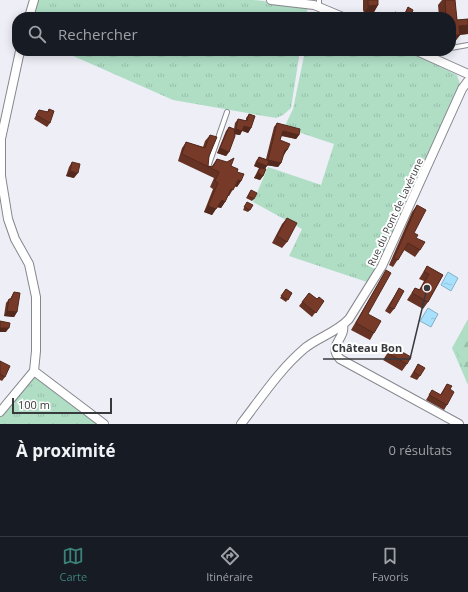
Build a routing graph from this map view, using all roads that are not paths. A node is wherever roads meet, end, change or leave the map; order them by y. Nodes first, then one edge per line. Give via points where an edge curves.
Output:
1 (34, 0) edge
2 (271, 0) edge
3 (319, 3) edge
4 (30, 12) edge
5 (334, 12) edge
6 (468, 45) edge
7 (456, 47) edge
8 (19, 56) edge
9 (436, 56) edge
10 (468, 74) edge
11 (468, 81) edge
12 (227, 112) dead end
13 (212, 158) junction
14 (219, 160) edge
15 (207, 170) edge
16 (343, 325) junction
17 (34, 371) junction
18 (0, 412) edge
19 (104, 424) edge
20 (241, 424) edge
21 (459, 424) edge

1 - 4 street
2 - 3 street
3 - 5 street
6 - 7 lane
8 - 17 street via 1,139 1,176 8,219 15,239 29,264 36,297
9 - 10 street
11 - 16 street, Rue du Pont de Lavérune via 462,89 382,266 349,320
12 - 13 lane
13 - 14 lane
13 - 15 lane
16 - 20 street, Rue du Pont de Lavérune via 296,357
16 - 21 street via 344,329 334,349 340,359
17 - 18 street
17 - 19 street

